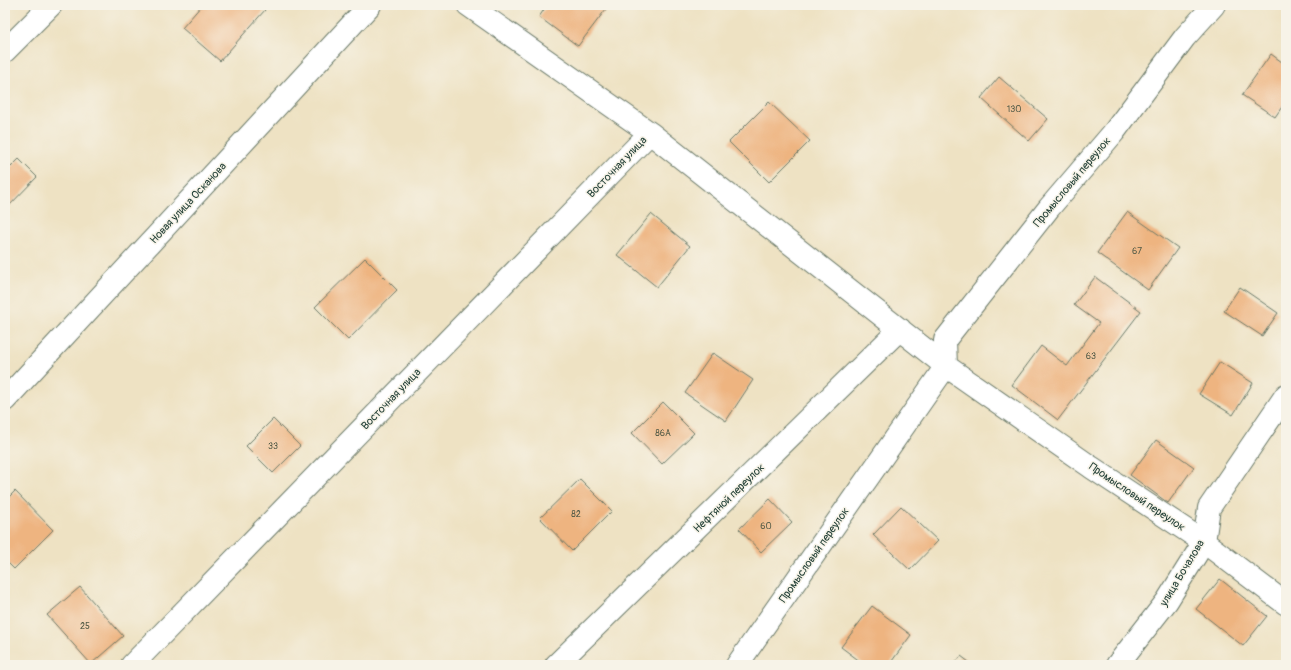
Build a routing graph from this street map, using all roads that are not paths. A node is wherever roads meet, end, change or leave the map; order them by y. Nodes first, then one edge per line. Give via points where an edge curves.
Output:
1 (51, 5) edge
2 (370, 5) edge
3 (468, 5) edge
4 (1214, 5) edge
5 (5, 51) edge
6 (650, 133) junction
7 (900, 330) junction
8 (946, 366) junction
9 (1286, 395) edge
10 (5, 400) edge
11 (1204, 542) junction
12 (1286, 604) edge
13 (132, 665) edge
14 (556, 665) edge
15 (738, 665) edge
16 (1117, 665) edge

1 - 5 street
2 - 10 street, Новая улица Осканова
3 - 6 street
4 - 8 street, Промысловый переулок via 1185,36 1114,132 1049,208 945,340
6 - 7 street
6 - 13 street, Восточная улица
7 - 8 street
7 - 14 street, Нефтяной переулок
8 - 11 street, Промысловый переулок
8 - 15 street, Промысловый переулок
9 - 11 street, улица Бочалова via 1209,508
11 - 12 street, Промысловый переулок
11 - 16 street, улица Бочалова via 1167,601

